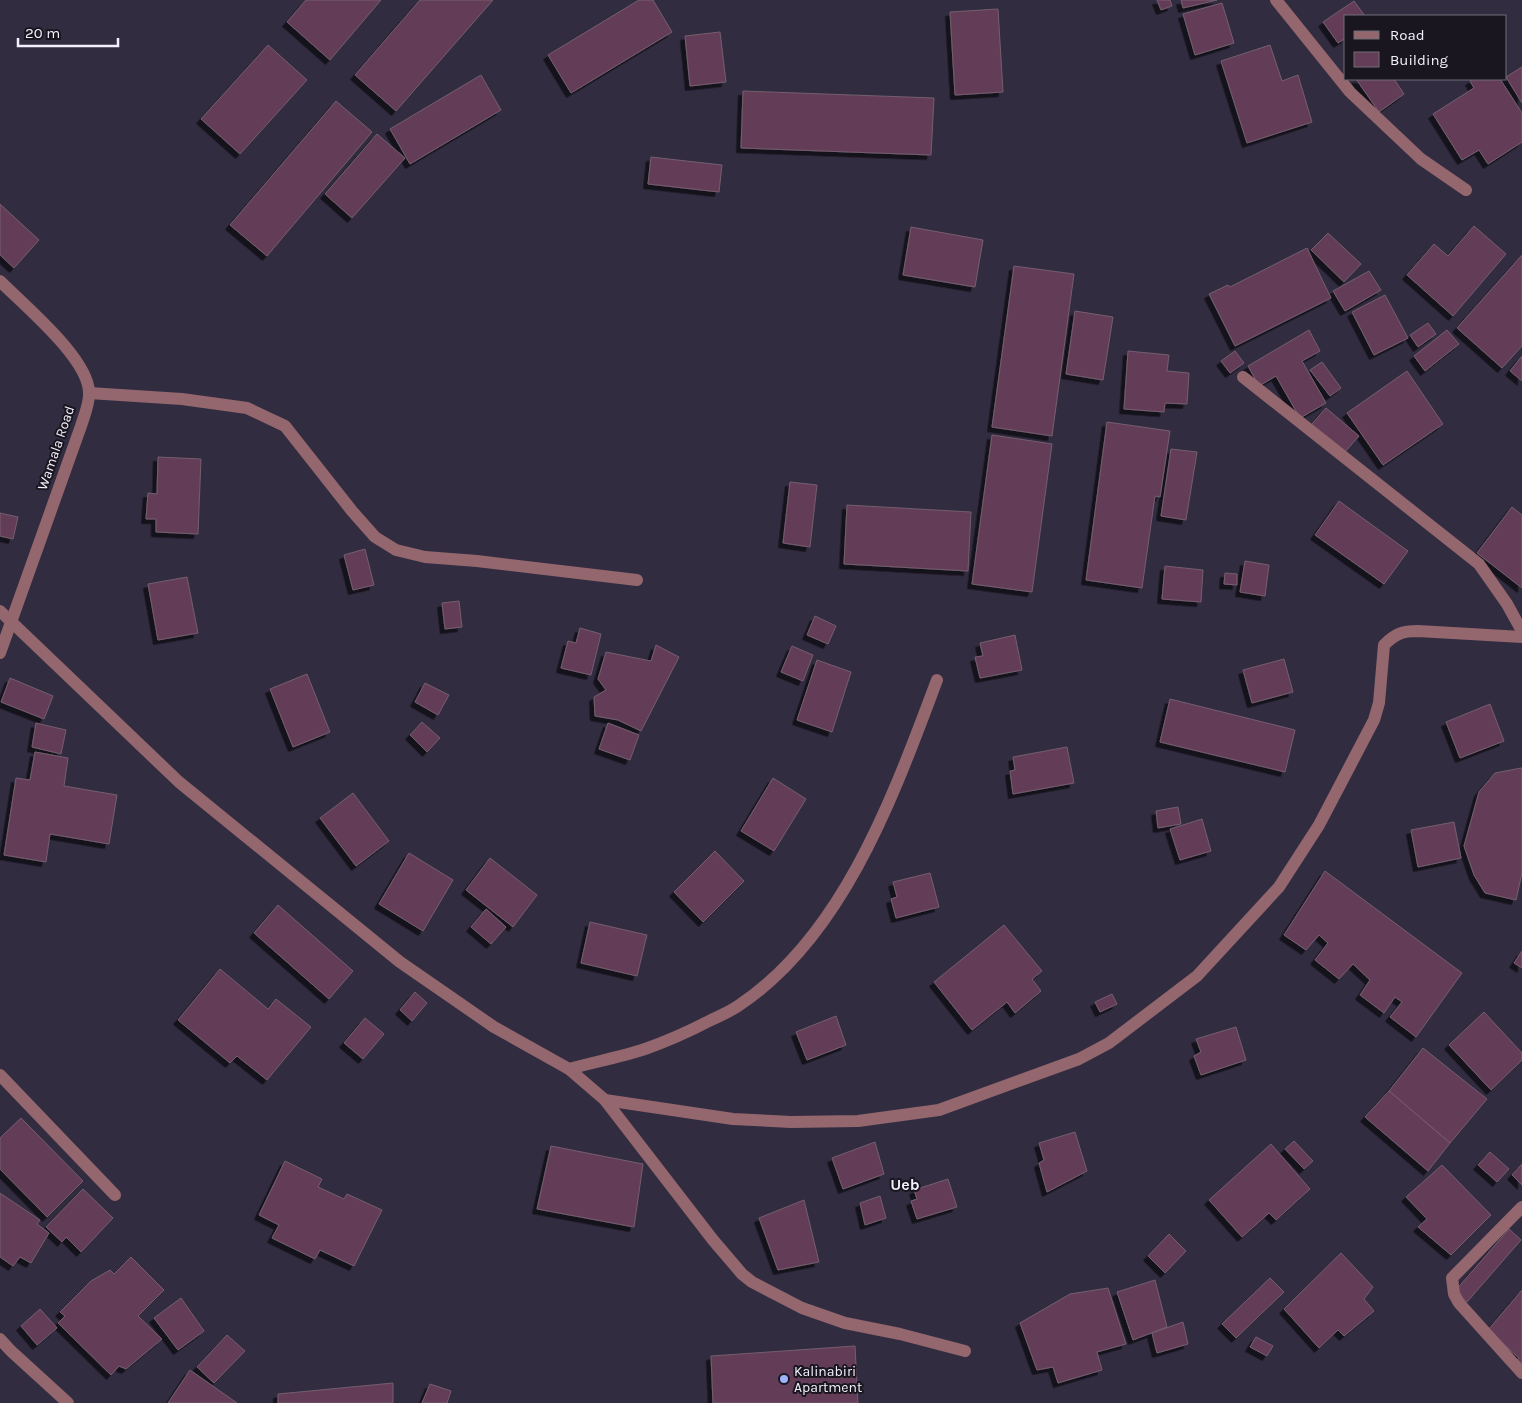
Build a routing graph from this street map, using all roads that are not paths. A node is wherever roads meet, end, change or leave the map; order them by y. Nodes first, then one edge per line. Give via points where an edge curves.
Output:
1 (1276, 0) edge
2 (1466, 190) dead end
3 (0, 281) edge
4 (1243, 377) dead end
5 (89, 392) junction
6 (637, 580) dead end
7 (0, 611) edge
8 (11, 620) junction
9 (1522, 631) edge
10 (1522, 637) edge
11 (0, 653) edge
12 (937, 680) dead end
13 (569, 1069) junction
14 (0, 1075) edge
15 (605, 1100) junction
16 (115, 1195) dead end
17 (1522, 1207) edge
18 (0, 1339) edge
19 (965, 1351) dead end
20 (1522, 1373) edge
21 (68, 1403) edge

1 - 2 street via 1350,92 1421,159
3 - 5 street, Wamala Road via 66,347 83,372
4 - 9 street via 1479,564
5 - 6 street via 182,398 247,408 285,426 375,537 396,550 425,557
5 - 8 street, Wamala Road via 81,426
7 - 8 street
8 - 11 street, Wamala Road
8 - 13 street via 179,782 392,956 494,1027
10 - 15 street via 1418,630 1392,636 1384,645 1379,703 1374,720 1319,825 1279,887 1197,976 1110,1043 1079,1059 939,1110 858,1121 733,1119
12 - 13 street via 902,773 879,822 848,883 804,948 771,981 737,1007 644,1049
13 - 15 street
14 - 16 street
15 - 19 street via 713,1240 752,1282 802,1308 845,1323
17 - 20 street via 1452,1278 1459,1303
18 - 21 street

